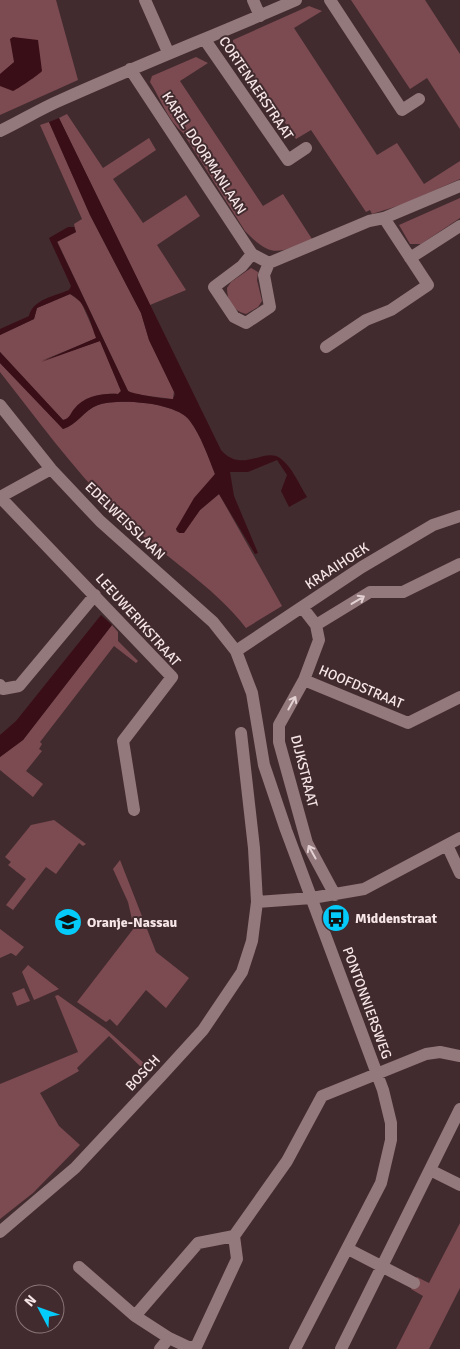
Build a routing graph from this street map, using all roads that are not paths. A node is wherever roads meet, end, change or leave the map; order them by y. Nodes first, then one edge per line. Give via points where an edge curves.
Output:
1 (145, 0) edge
2 (253, 0) edge
3 (296, 0) edge
4 (330, 0) edge
5 (260, 16) junction
6 (205, 40) junction
7 (168, 52) junction
8 (130, 69) junction
9 (419, 99) dead end
10 (0, 131) edge
11 (306, 148) dead end
12 (460, 186) edge
13 (384, 218) junction
14 (460, 226) edge
15 (252, 254) junction
16 (410, 258) junction
17 (269, 264) junction
18 (326, 347) dead end
19 (0, 405) edge
20 (51, 469) junction
21 (0, 497) edge
22 (460, 516) edge
23 (460, 564) edge
24 (95, 595) junction
25 (302, 607) junction
26 (316, 625) junction
27 (236, 651) junction
28 (304, 680) junction
29 (2, 687) edge
30 (460, 697) edge
31 (241, 733) dead end
32 (134, 810) dead end
33 (460, 838) edge
34 (447, 845) junction
35 (460, 872) edge
36 (336, 895) junction
37 (312, 898) junction
38 (257, 902) junction
39 (460, 1056) edge
40 (377, 1073) junction
41 (460, 1109) edge
42 (430, 1170) junction
43 (460, 1186) edge
44 (0, 1232) edge
45 (234, 1236) junction
46 (348, 1249) junction
47 (382, 1265) junction
48 (79, 1267) dead end
49 (414, 1283) dead end
50 (135, 1316) junction
51 (169, 1338) junction
52 (195, 1348) edge
53 (160, 1349) edge
54 (295, 1349) edge
55 (341, 1349) edge

1 - 7 street
2 - 5 street
3 - 5 street
4 - 9 street via 402,110
5 - 6 street
6 - 7 street
6 - 11 street, CORTENAERSTRAAT via 288,160
7 - 8 street
8 - 10 street
8 - 15 street, KAREL DOORMANLAAN
12 - 13 street
13 - 16 street
13 - 17 street
14 - 16 street
15 - 17 street, KAREL DOORMANLAAN
15 - 17 street via 242,266 214,287 234,317 246,323 270,307 264,275
16 - 18 street via 428,285
19 - 20 street, EDELWEISSLAAN
20 - 21 street
20 - 27 street, EDELWEISSLAAN via 100,521 213,622
21 - 24 street, LEEUWERIKSTRAAT
22 - 25 street, KRAAIHOEK via 433,525
26 -> 23 street via 370,592 403,592
24 - 29 street via 19,686
24 - 32 street, LEEUWERIKSTRAAT via 172,678 123,741
25 - 26 street
25 - 27 street, KRAAIHOEK
26 - 28 street, DIJKSTRAAT via 319,640
27 - 37 street, PONTONNIERSWEG via 252,693 264,765
28 - 30 street, HOOFDSTRAAT via 408,723
36 -> 28 street, DIJKSTRAAT via 307,843 279,742 279,725
31 - 38 street
33 - 34 street
34 - 35 street
34 - 36 street via 364,889
36 - 37 street
37 - 38 street
37 - 40 street, PONTONNIERSWEG
38 - 44 street, BOSCH via 252,941 242,972 202,1030 75,1168
39 - 40 street via 440,1052 426,1054
40 - 45 street via 322,1096 287,1161
40 - 46 street, PONTONNIERSWEG via 388,1107 391,1140 381,1182
41 - 42 street
42 - 43 street
42 - 47 street
45 - 50 street via 198,1243
45 - 52 street via 237,1260
46 - 47 street
46 - 54 street, PONTONNIERSWEG
47 - 49 street
47 - 55 street
48 - 50 street
50 - 51 street
51 - 52 street
51 - 53 street

